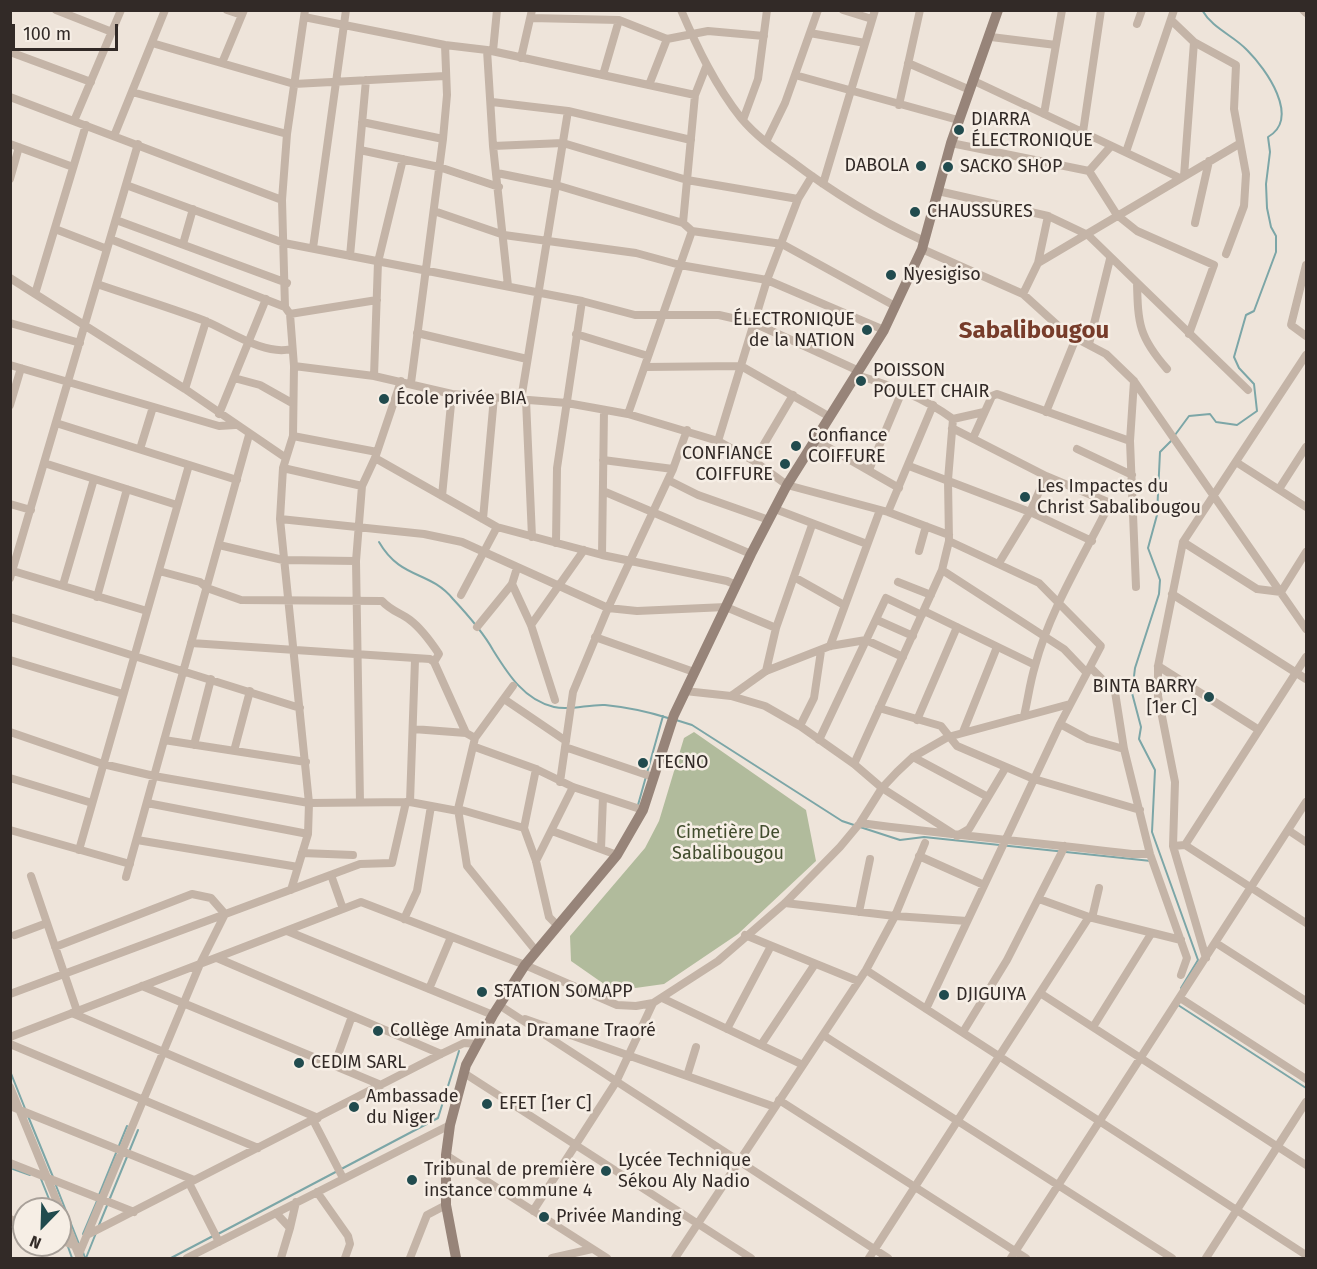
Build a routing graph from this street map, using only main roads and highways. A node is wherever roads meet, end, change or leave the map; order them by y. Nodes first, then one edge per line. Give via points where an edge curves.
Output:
1 (999, 10) edge
2 (456, 1258) edge

1 - 2 main road via 958,120 923,245 884,330 787,485 751,554 673,718 643,810 617,855 525,964 464,1073 446,1155 446,1205

